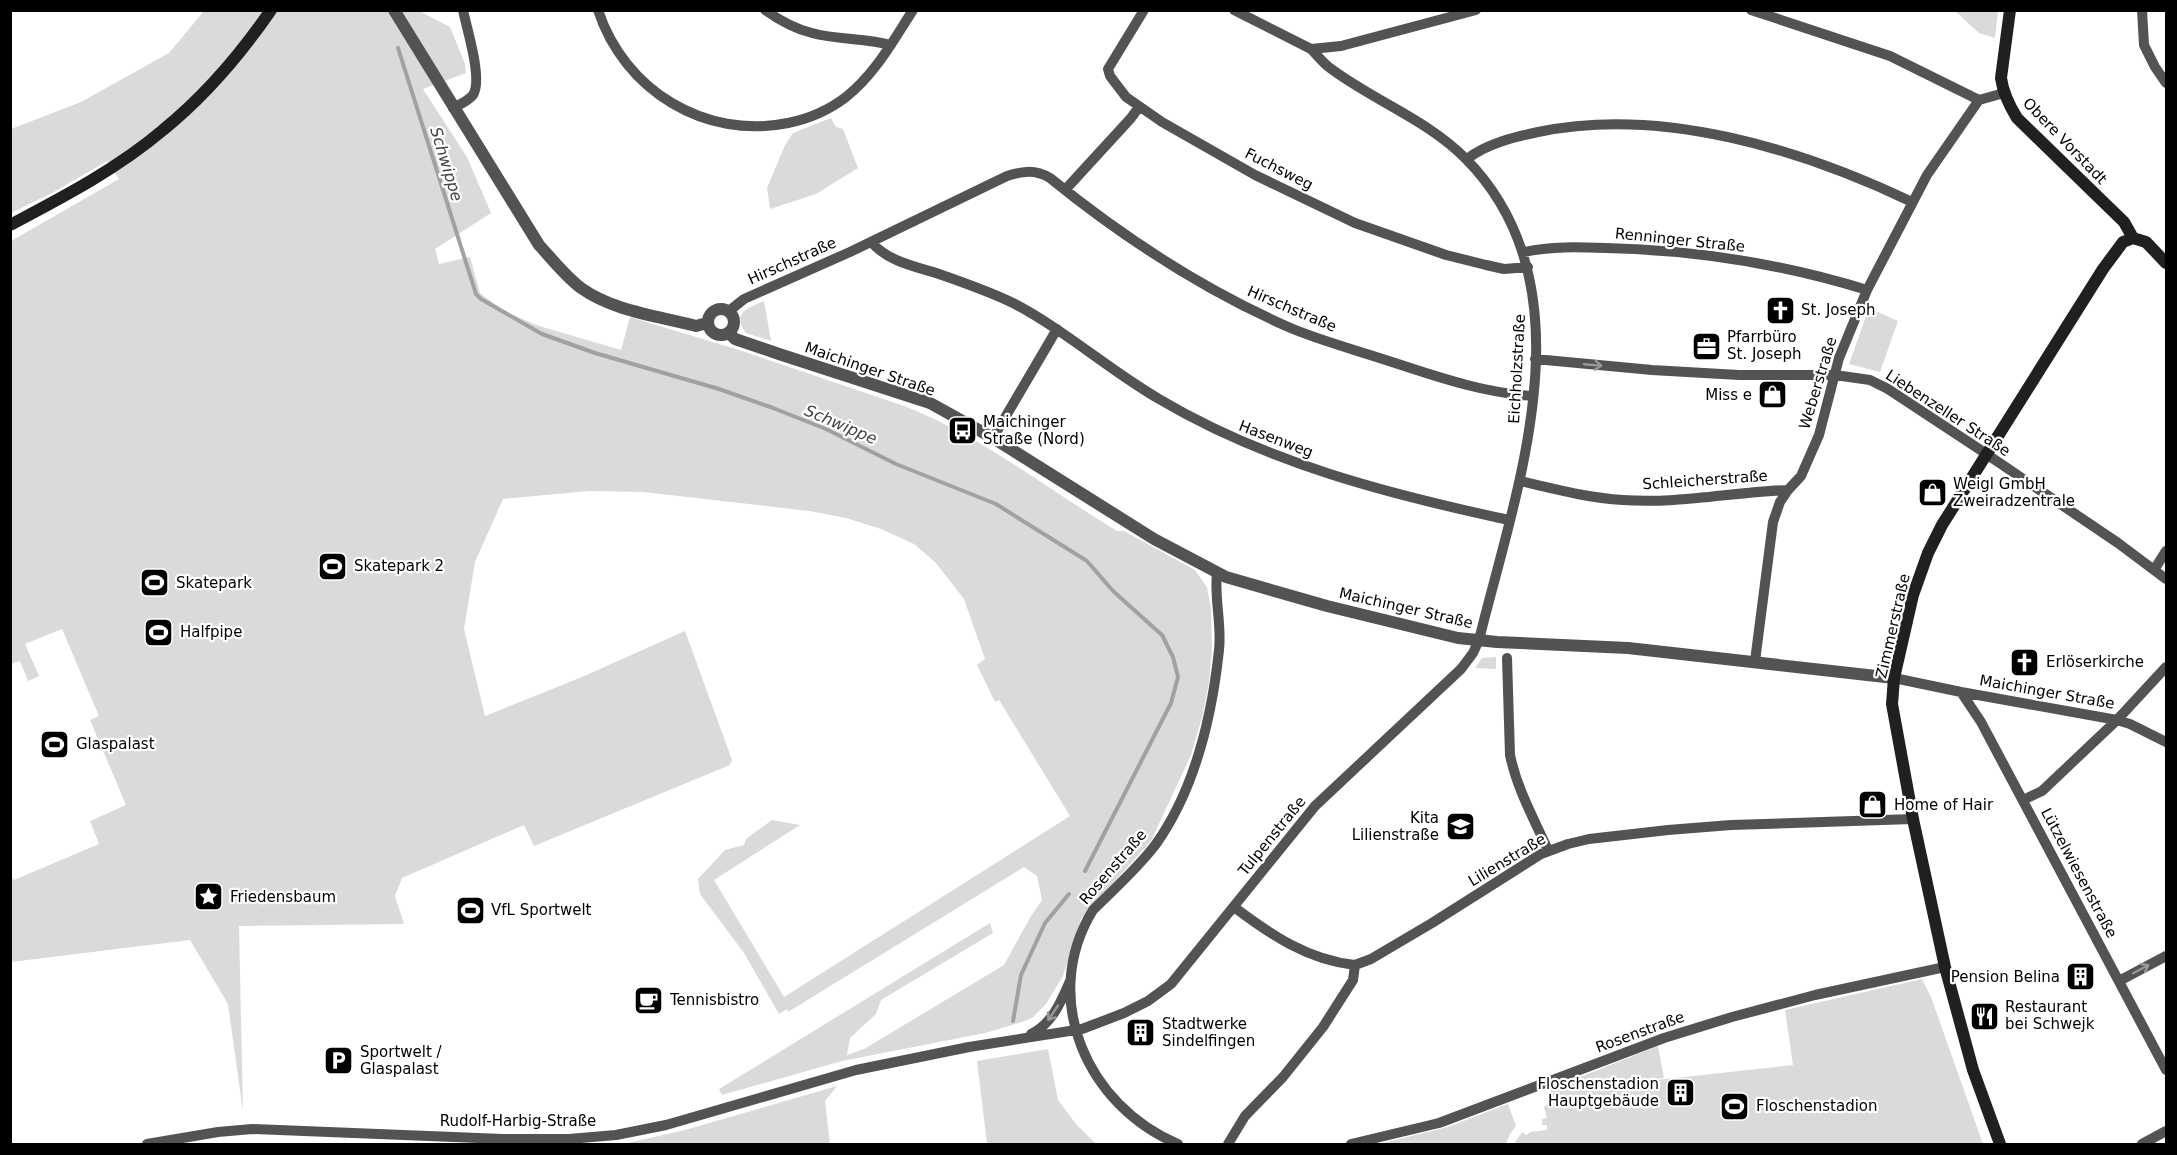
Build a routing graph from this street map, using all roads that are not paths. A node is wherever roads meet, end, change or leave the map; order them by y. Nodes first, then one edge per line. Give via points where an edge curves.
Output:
1 (271, 10) edge
2 (394, 10) edge
3 (463, 10) edge
4 (598, 10) edge
5 (765, 10) edge
6 (913, 10) edge
7 (1144, 10) edge
8 (1234, 10) edge
9 (1476, 10) edge
10 (1751, 10) edge
11 (2010, 10) edge
12 (2142, 10) edge
13 (891, 45) junction
14 (1311, 49) junction
15 (2166, 83) edge
16 (2004, 93) junction
17 (1979, 100) junction
18 (1138, 107) junction
19 (453, 108) junction
20 (1467, 159) junction
21 (1065, 189) junction
22 (1912, 202) junction
23 (10, 225) edge
24 (2133, 238) junction
25 (871, 242) junction
26 (1524, 252) junction
27 (2166, 263) edge
28 (1528, 267) junction
29 (1867, 290) junction
30 (729, 311) junction
31 (707, 323) junction
32 (1057, 329) junction
33 (729, 333) junction
34 (1535, 359) junction
35 (1835, 375) junction
36 (1533, 396) junction
37 (993, 438) junction
38 (1985, 454) junction
39 (1520, 481) junction
40 (1788, 490) junction
41 (1509, 520) junction
42 (2166, 551) edge
43 (2154, 570) junction
44 (1217, 573) junction
45 (2166, 579) edge
46 (1479, 640) junction
47 (1507, 658) dead end
48 (1755, 661) junction
49 (2166, 667) edge
50 (1894, 678) junction
51 (1961, 692) junction
52 (2117, 720) junction
53 (2166, 742) edge
54 (2023, 800) junction
55 (1913, 819) junction
56 (1548, 850) junction
57 (1234, 908) junction
58 (2166, 956) edge
59 (1355, 965) junction
60 (1945, 967) junction
61 (1072, 978) junction
62 (2119, 981) junction
63 (1077, 1030) junction
64 (1023, 1038) junction
65 (2166, 1070) edge
66 (2166, 1131) edge
67 (147, 1144) edge
68 (1178, 1144) edge
69 (1228, 1144) edge
70 (1351, 1144) edge
71 (2000, 1144) edge
72 (2142, 1144) edge

1 - 23 main road via 243,51 162,132 100,175
2 - 19 street, Maichinger Straße
3 - 19 street via 477,86 470,99
4 - 13 street via 622,59 658,95 692,114 730,125 777,125 822,112 870,75
5 - 13 street via 812,33
6 - 13 street
7 - 18 street, Fuchsweg via 1108,69 1115,84
8 - 14 street
9 - 14 street via 1341,46
10 - 17 street via 1890,56
11 - 16 main road, Obere Vorstadt via 2002,69
12 - 15 street via 2144,45
14 - 20 street, Eichholzstraße via 1329,68 1432,131
16 - 17 street
16 - 24 main road, Obere Vorstadt via 2017,118 2124,222
17 - 22 street, Weberstraße
18 - 21 street
18 - 28 street, Fuchsweg via 1255,175 1355,223 1446,255 1504,269
19 - 31 street, Maichinger Straße via 539,244 574,282 612,304 696,326
20 - 22 street via 1522,135 1593,123 1635,124 1694,131 1790,154 1864,179
20 - 26 street, Eichholzstraße via 1500,200
21 - 25 street, Hirschstraße via 1041,172 1021,172
21 - 36 street, Hirschstraße via 1199,281 1295,330 1437,377
22 - 29 street, Weberstraße
24 - 27 main road, Obere Vorstadt via 2146,242
24 - 38 main road, Zimmerstraße via 2123,242 2103,269
25 - 30 street, Hirschstraße via 744,298
25 - 32 street, Hasenweg via 888,257 992,293
26 - 28 street, Eichholzstraße
26 - 29 street, Renninger Straße via 1556,247 1642,249 1729,258
28 - 34 street, Eichholzstraße via 1535,312
29 - 35 street, Weberstraße
30 - 31 street via 712,312
30 - 33 street via 734,324
31 - 33 street, Maichinger Straße via 715,334
32 - 37 street
32 - 41 street, Hasenweg via 1158,399 1235,440 1318,471
33 - 37 street, Maichinger Straße via 735,339 772,352 930,403
34 -> 35 street, Liebenzeller Straße via 1739,375
34 - 36 street, Eichholzstraße
35 - 38 street, Liebenzeller Straße via 1870,380 1888,389
35 - 40 street, Weberstraße via 1819,435 1801,476
36 - 39 street, Eichholzstraße
37 - 44 street, Maichinger Straße via 1154,539
38 - 43 street, Liebenzeller Straße
38 - 50 main road, Zimmerstraße via 1928,553 1913,595
39 - 40 street, Schleicherstraße via 1568,493 1624,500 1695,499
39 - 41 street, Eichholzstraße
40 - 48 street, Weberstraße via 1773,522
41 - 46 street, Eichholzstraße
42 - 43 street
43 - 45 street, Liebenzeller Straße
44 - 46 street, Maichinger Straße via 1327,606
44 - 61 street, Rosenstraße via 1219,648 1208,718 1195,765 1157,842 1087,920
46 - 48 street, Maichinger Straße via 1628,648
46 - 57 street, Tulpenstraße via 1461,669 1315,806
47 - 56 street via 1510,755 1522,795
48 - 50 street, Maichinger Straße
49 - 52 street
50 - 51 street, Maichinger Straße
50 - 55 main road, Zimmerstraße via 1892,704
51 - 52 street, Maichinger Straße
51 - 54 street, Lützelwiesenstraße
52 - 53 street, Maichinger Straße
52 - 54 street via 2042,791
54 - 62 street, Lützelwiesenstraße
55 - 56 street, Lilienstraße via 1668,830 1589,838
55 - 60 main road, Zimmerstraße
56 - 59 street, Lilienstraße via 1432,923
57 - 59 street via 1303,952
57 - 63 street, Tulpenstraße via 1166,989 1135,1008
62 -> 58 street
59 - 69 street via 1353,980 1323,1027 1245,1116
60 - 70 street, Rosenstraße via 1732,1017 1664,1038 1438,1123
60 - 71 main road, Zimmerstraße via 1973,1070
61 - 63 street, Rosenstraße
61 -> 64 street, Rudolf-Harbig-Straße via 1042,1029
62 - 65 street, Lützelwiesenstraße
63 - 64 street, Rudolf-Harbig-Straße
63 - 68 street, Rosenstraße via 1088,1065 1108,1095 1135,1120
64 - 67 street, Rudolf-Harbig-Straße via 856,1070 666,1125 616,1135 502,1139 252,1129
66 - 72 street

